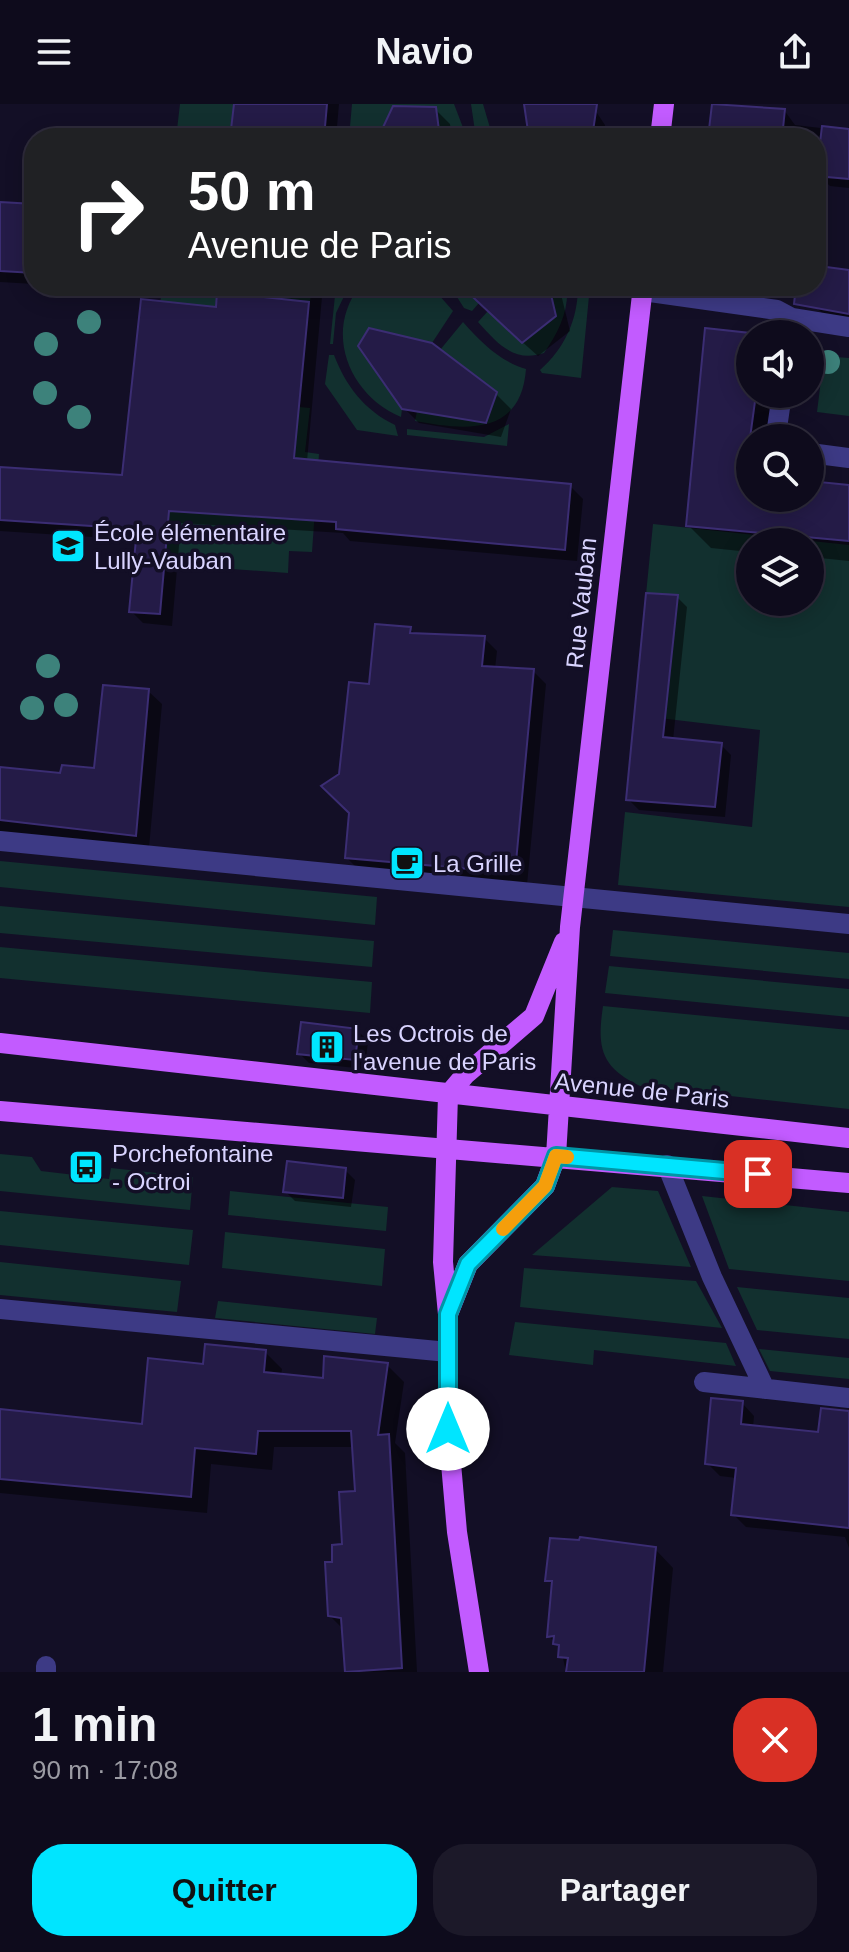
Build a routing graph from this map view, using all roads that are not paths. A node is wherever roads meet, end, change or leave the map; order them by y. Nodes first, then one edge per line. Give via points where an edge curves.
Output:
1 (664, 104) edge
2 (661, 128) edge
3 (642, 296) edge
4 (687, 296) edge
5 (786, 320) edge
6 (824, 327) edge
7 (849, 327) edge
8 (824, 455) edge
9 (849, 458) edge
10 (0, 841) edge
11 (574, 896) junction
12 (849, 924) edge
13 (570, 927) junction
14 (0, 1043) edge
15 (448, 1095) junction
16 (560, 1107) junction
17 (0, 1111) edge
18 (849, 1138) edge
19 (448, 1147) junction
20 (556, 1156) junction
21 (667, 1165) junction
22 (849, 1183) edge
23 (0, 1309) edge
24 (448, 1314) junction
25 (448, 1352) junction
26 (704, 1382) dead end
27 (765, 1389) junction
28 (849, 1398) edge
29 (479, 1672) edge

1 - 2 main road
3 - 11 main road, Rue Vauban
4 - 5 street via 777,310
6 - 7 street
8 - 9 street
10 - 11 street
11 - 12 street
11 - 13 main road, Rue Vauban
13 - 15 main road, Rue Vauban via 534,1016
13 - 16 main road, Rue Vauban
14 - 15 main road, Avenue de Paris
15 - 16 main road, Avenue de Paris
15 - 19 main road
16 - 18 main road, Avenue de Paris
16 - 20 main road, Rue Vauban
17 - 19 main road
19 - 20 main road
19 - 24 main road via 443,1262
20 - 21 main road
20 - 24 main road via 545,1186 468,1264
21 - 22 main road
21 - 27 street
23 - 25 street
24 - 25 main road
25 - 29 main road via 457,1532
26 - 27 street
27 - 28 street

